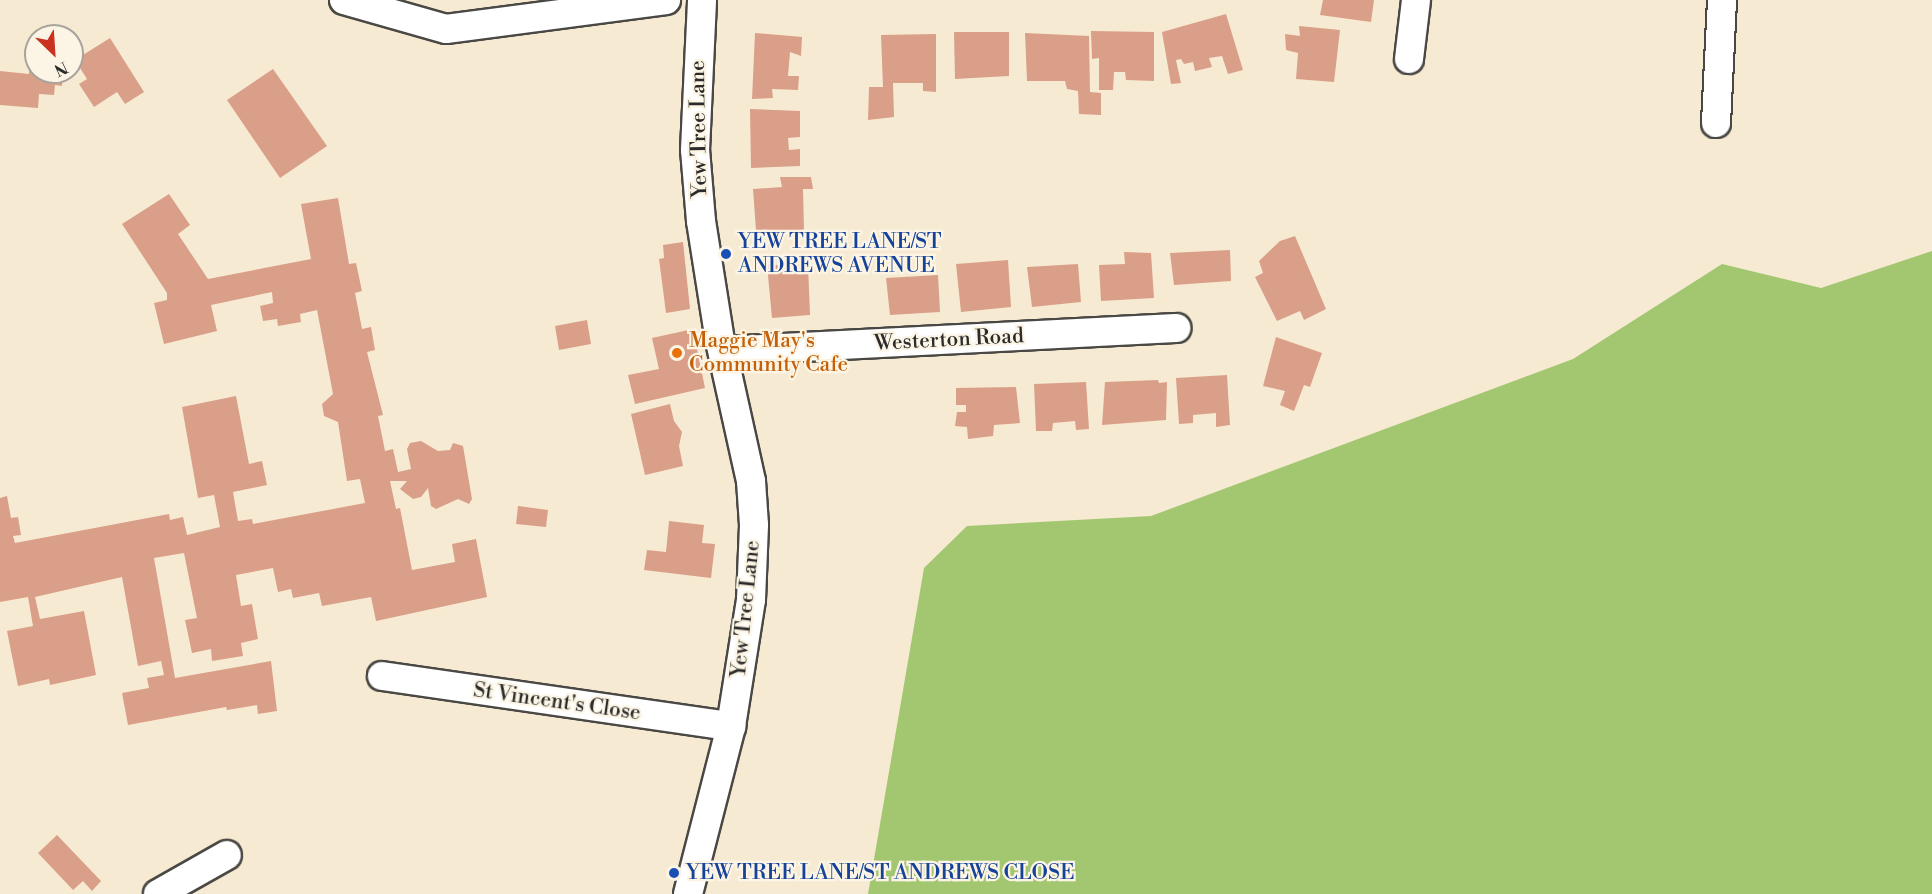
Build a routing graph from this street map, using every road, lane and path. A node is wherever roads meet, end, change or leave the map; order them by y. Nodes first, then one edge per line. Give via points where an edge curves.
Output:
1 (344, 0) edge
2 (666, 0) edge
3 (702, 0) edge
4 (1416, 0) edge
5 (1722, 0) edge
6 (1409, 59) dead end
7 (1716, 123) dead end
8 (1176, 328) dead end
9 (723, 351) junction
10 (382, 676) dead end
11 (731, 726) junction
12 (227, 855) dead end
13 (158, 894) edge
14 (688, 894) edge

1 - 2 street via 446,29
3 - 9 street, Yew Tree Lane via 695,150 701,221
4 - 6 street
5 - 7 street
8 - 9 street, Westerton Road
9 - 11 street, Yew Tree Lane via 751,481 754,525 751,600
10 - 11 street, St Vincent's Close
11 - 14 street, Yew Tree Lane
12 - 13 street

